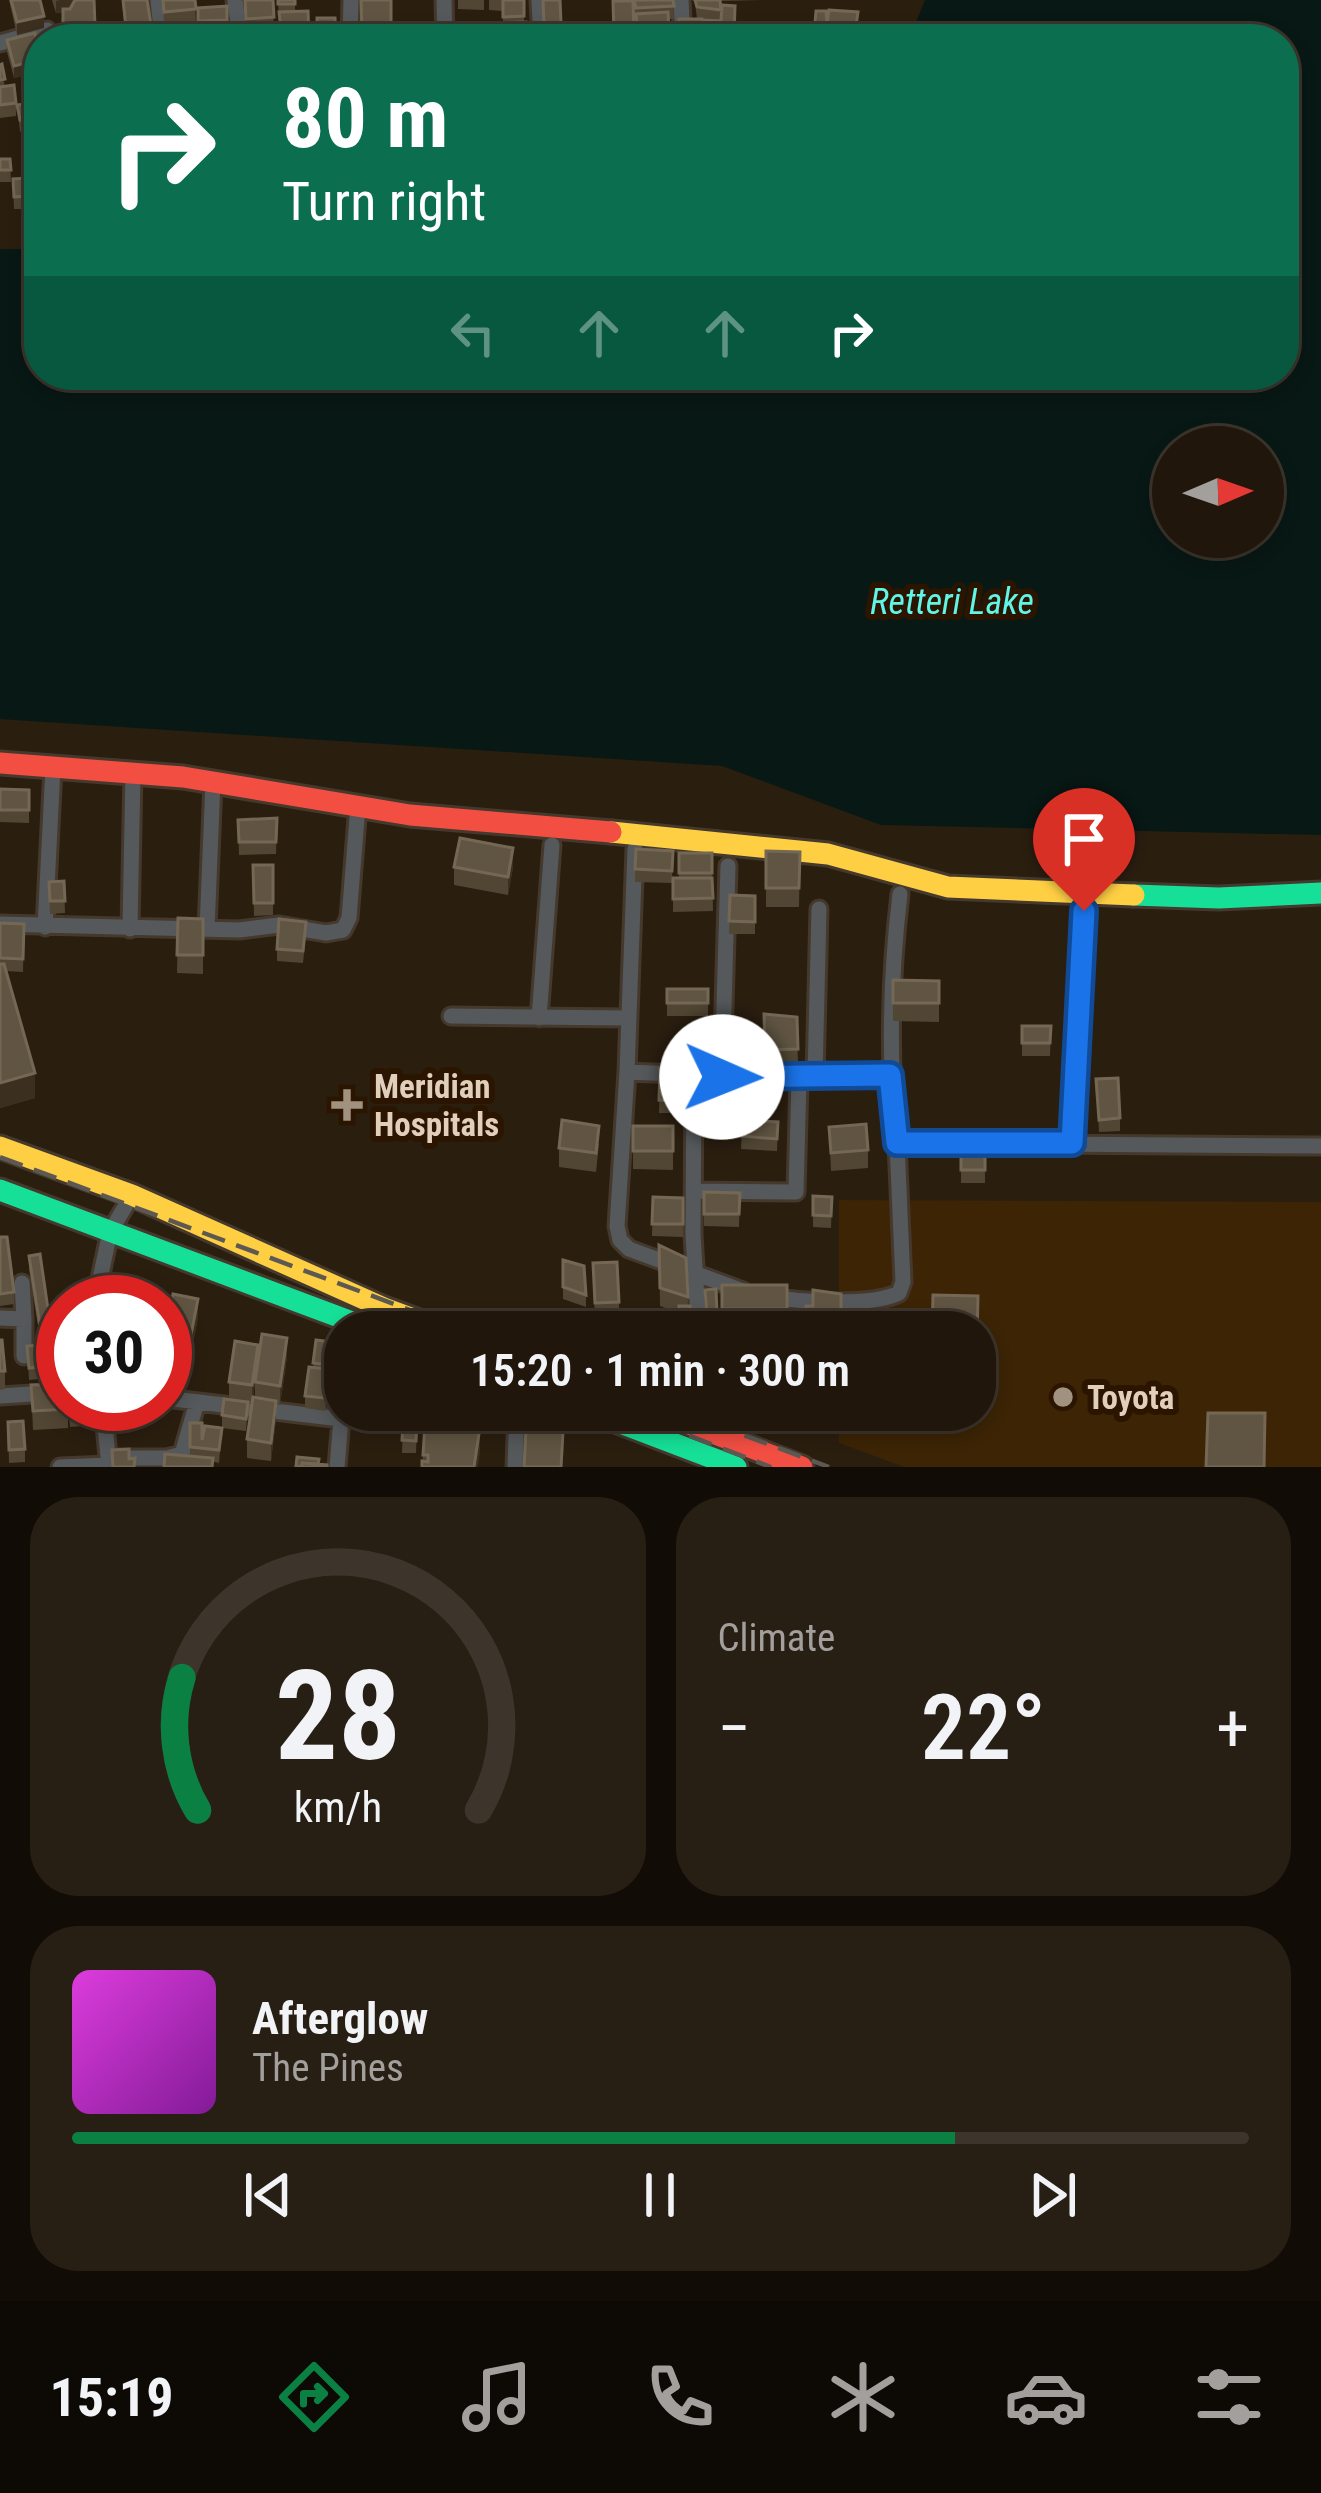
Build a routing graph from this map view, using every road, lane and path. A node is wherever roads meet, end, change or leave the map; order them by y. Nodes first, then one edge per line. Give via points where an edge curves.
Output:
1 (681, 0) edge
2 (682, 20) edge
3 (0, 763) edge
4 (53, 768) junction
5 (133, 771) junction
6 (213, 782) junction
7 (358, 806) junction
8 (552, 845) dead end
9 (635, 848) edge
10 (728, 866) dead end
11 (1321, 893) edge
12 (900, 895) dead end
13 (819, 909) dead end
14 (1084, 911) dead end
15 (0, 924) edge
16 (45, 927) junction
17 (130, 929) junction
18 (207, 929) junction
19 (451, 1016) dead end
20 (539, 1018) junction
21 (626, 1018) junction
22 (627, 1072) junction
23 (890, 1075) junction
24 (694, 1077) junction
25 (722, 1077) junction
26 (807, 1078) junction
27 (897, 1143) junction
28 (1072, 1143) junction
29 (1321, 1146) edge
30 (0, 1148) edge
31 (0, 1190) edge
32 (695, 1191) junction
33 (132, 1195) junction
34 (110, 1232) junction
35 (695, 1273) junction
36 (101, 1275) edge
37 (22, 1282) dead end
38 (393, 1311) edge
39 (698, 1311) edge
40 (324, 1313) edge
41 (0, 1318) edge
42 (24, 1318) junction
43 (25, 1356) edge
44 (36, 1394) edge
45 (0, 1396) edge
46 (192, 1401) edge
47 (197, 1402) junction
48 (324, 1412) edge
49 (106, 1431) edge
50 (342, 1431) edge
51 (516, 1431) edge
52 (641, 1431) edge
53 (723, 1431) edge
54 (109, 1464) edge
55 (60, 1467) edge
56 (337, 1467) edge
57 (515, 1467) edge
58 (736, 1467) edge
59 (802, 1467) edge

1 - 2 street
3 - 4 street
4 - 5 street
4 - 16 street
5 - 6 street
5 - 17 street
6 - 7 street
6 - 18 street
7 - 11 street via 778,846 992,891
7 - 18 street via 343,930
8 - 20 street
9 - 21 street
10 - 25 street
12 - 23 street
13 - 26 street
14 - 28 street
15 - 16 street
16 - 17 street
17 - 18 street
19 - 20 street
20 - 21 street
21 - 22 street
22 - 24 street
22 - 35 street via 620,1240
23 - 26 street
23 - 27 street
24 - 25 street
24 - 32 street
25 - 26 street
26 - 32 street via 796,1192
27 - 28 street
27 - 35 street via 899,1293 785,1300
28 - 29 street
30 - 33 street
31 - 34 street
32 - 35 street
33 - 34 street
33 - 38 street
34 - 36 street
34 - 40 street
35 - 39 street
37 - 42 street
41 - 42 street
42 - 43 street
44 - 45 street
46 - 47 street
47 - 48 street
47 - 54 street via 182,1454
49 - 54 street
50 - 56 street
51 - 57 street
52 - 58 street
53 - 59 street
54 - 55 street

